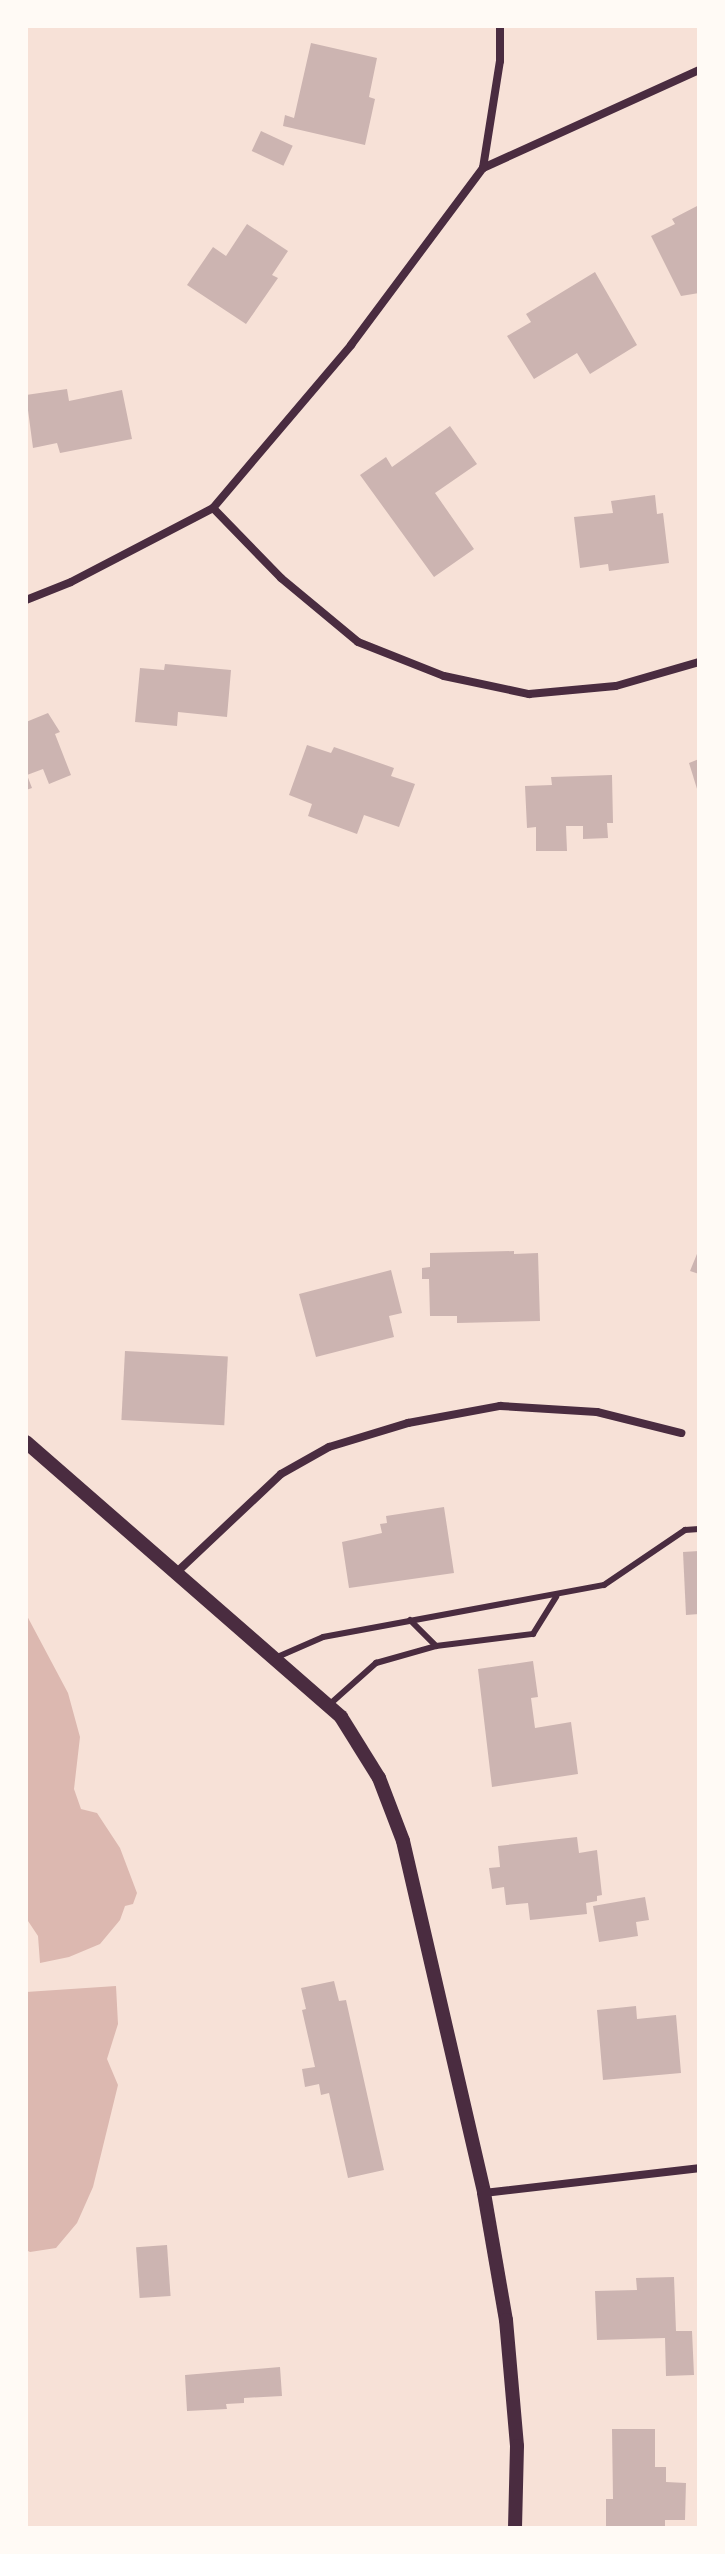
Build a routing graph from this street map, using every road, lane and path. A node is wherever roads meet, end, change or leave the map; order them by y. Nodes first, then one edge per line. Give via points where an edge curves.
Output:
1 (500, 26) edge
2 (699, 70) edge
3 (483, 168) junction
4 (213, 508) junction
5 (26, 600) edge
6 (699, 662) edge
7 (681, 1433) dead end
8 (26, 1442) edge
9 (699, 1529) edge
10 (178, 1571) junction
11 (556, 1596) junction
12 (410, 1620) junction
13 (436, 1646) junction
14 (275, 1658) junction
15 (327, 1706) junction
16 (699, 2168) edge
17 (484, 2193) junction
18 (515, 2528) edge

1 - 3 street via 500,61
2 - 3 street
3 - 4 street via 351,345
4 - 5 street
4 - 6 street via 281,578 358,642 444,676 529,694 616,686
7 - 10 street via 597,1412 500,1406 408,1423 329,1447 281,1474
8 - 10 street
9 - 11 lane via 685,1530 604,1585
10 - 14 street
11 - 12 lane
11 - 13 lane via 533,1634
12 - 13 lane
12 - 14 lane via 323,1637
13 - 15 lane via 376,1663
14 - 15 street
15 - 17 street via 341,1717 379,1778 403,1841
16 - 17 street
17 - 18 street via 506,2320 517,2446

